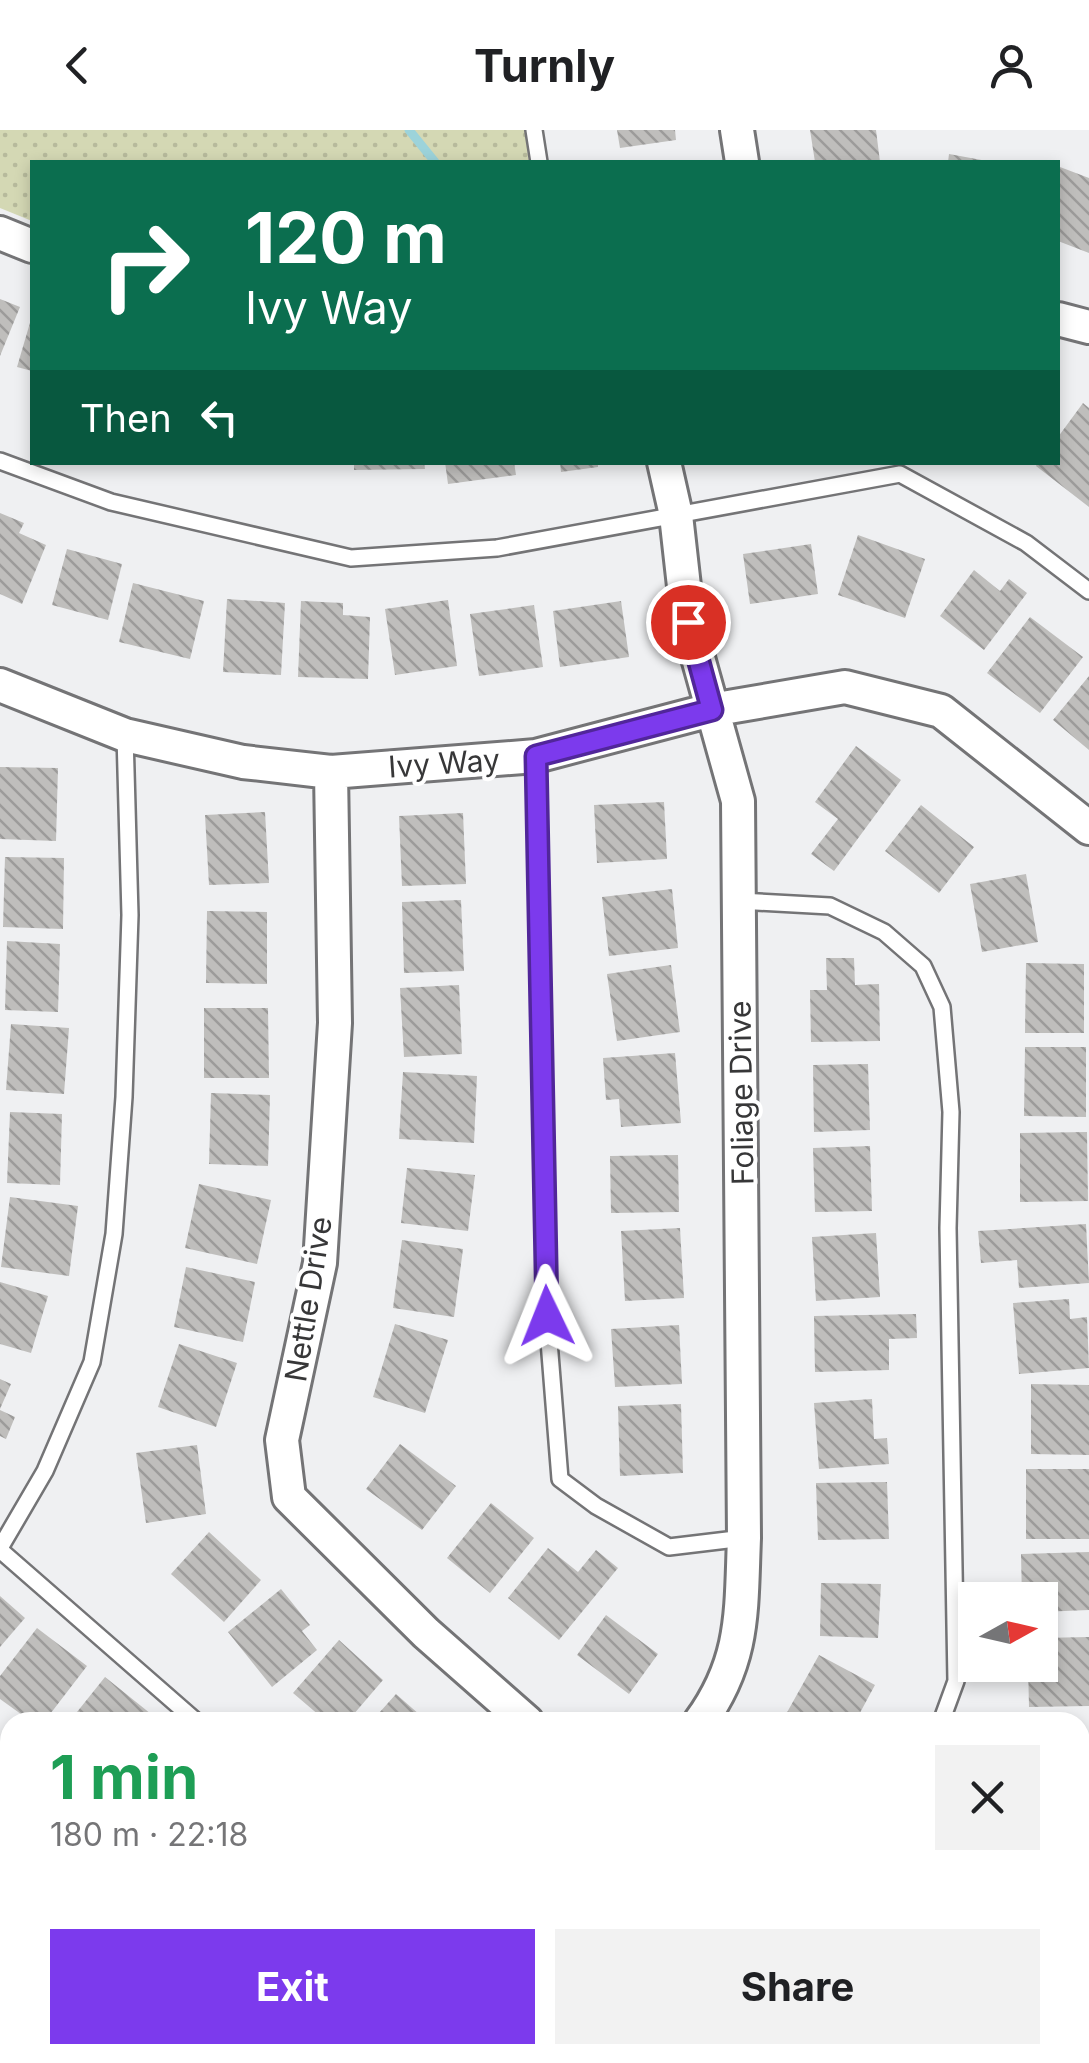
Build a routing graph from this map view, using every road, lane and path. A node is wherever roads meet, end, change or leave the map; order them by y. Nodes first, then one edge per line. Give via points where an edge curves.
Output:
1 (534, 130) edge
2 (737, 130) edge
3 (539, 160) edge
4 (742, 160) edge
5 (0, 233) edge
6 (30, 245) edge
7 (1060, 320) edge
8 (1089, 327) edge
9 (0, 461) edge
10 (665, 465) edge
11 (676, 515) junction
12 (1089, 591) edge
13 (0, 685) edge
14 (712, 710) junction
15 (125, 734) junction
16 (536, 756) junction
17 (331, 772) junction
18 (1089, 828) edge
19 (739, 901) junction
20 (744, 1538) junction
21 (0, 1549) edge
22 (185, 1712) edge
23 (516, 1712) edge
24 (707, 1712) edge
25 (945, 1712) edge

1 - 3 lane
2 - 4 street
5 - 6 street
7 - 8 street
9 - 11 lane via 111,502 351,558 497,548
10 - 11 street, Foliage Drive
11 - 12 lane via 900,474 1026,543
11 - 14 street, Foliage Drive via 688,622
13 - 15 street, Ivy Way
14 - 16 street, Ivy Way
14 - 18 street, Ivy Way via 845,687 942,712
14 - 19 street, Foliage Drive via 738,801
15 - 17 street, Ivy Way via 243,762
15 - 21 lane via 130,915 114,1234 92,1362 45,1471
16 - 17 street, Ivy Way
16 - 20 lane via 547,1316 560,1479 669,1548
17 - 23 street, Nettle Drive via 334,1042 320,1263 282,1440 289,1497
19 - 20 street, Foliage Drive
19 - 25 lane via 830,906 884,932 923,966 942,1008 951,1112 956,1681
20 - 24 street, Foliage Drive via 740,1638
21 - 22 lane

